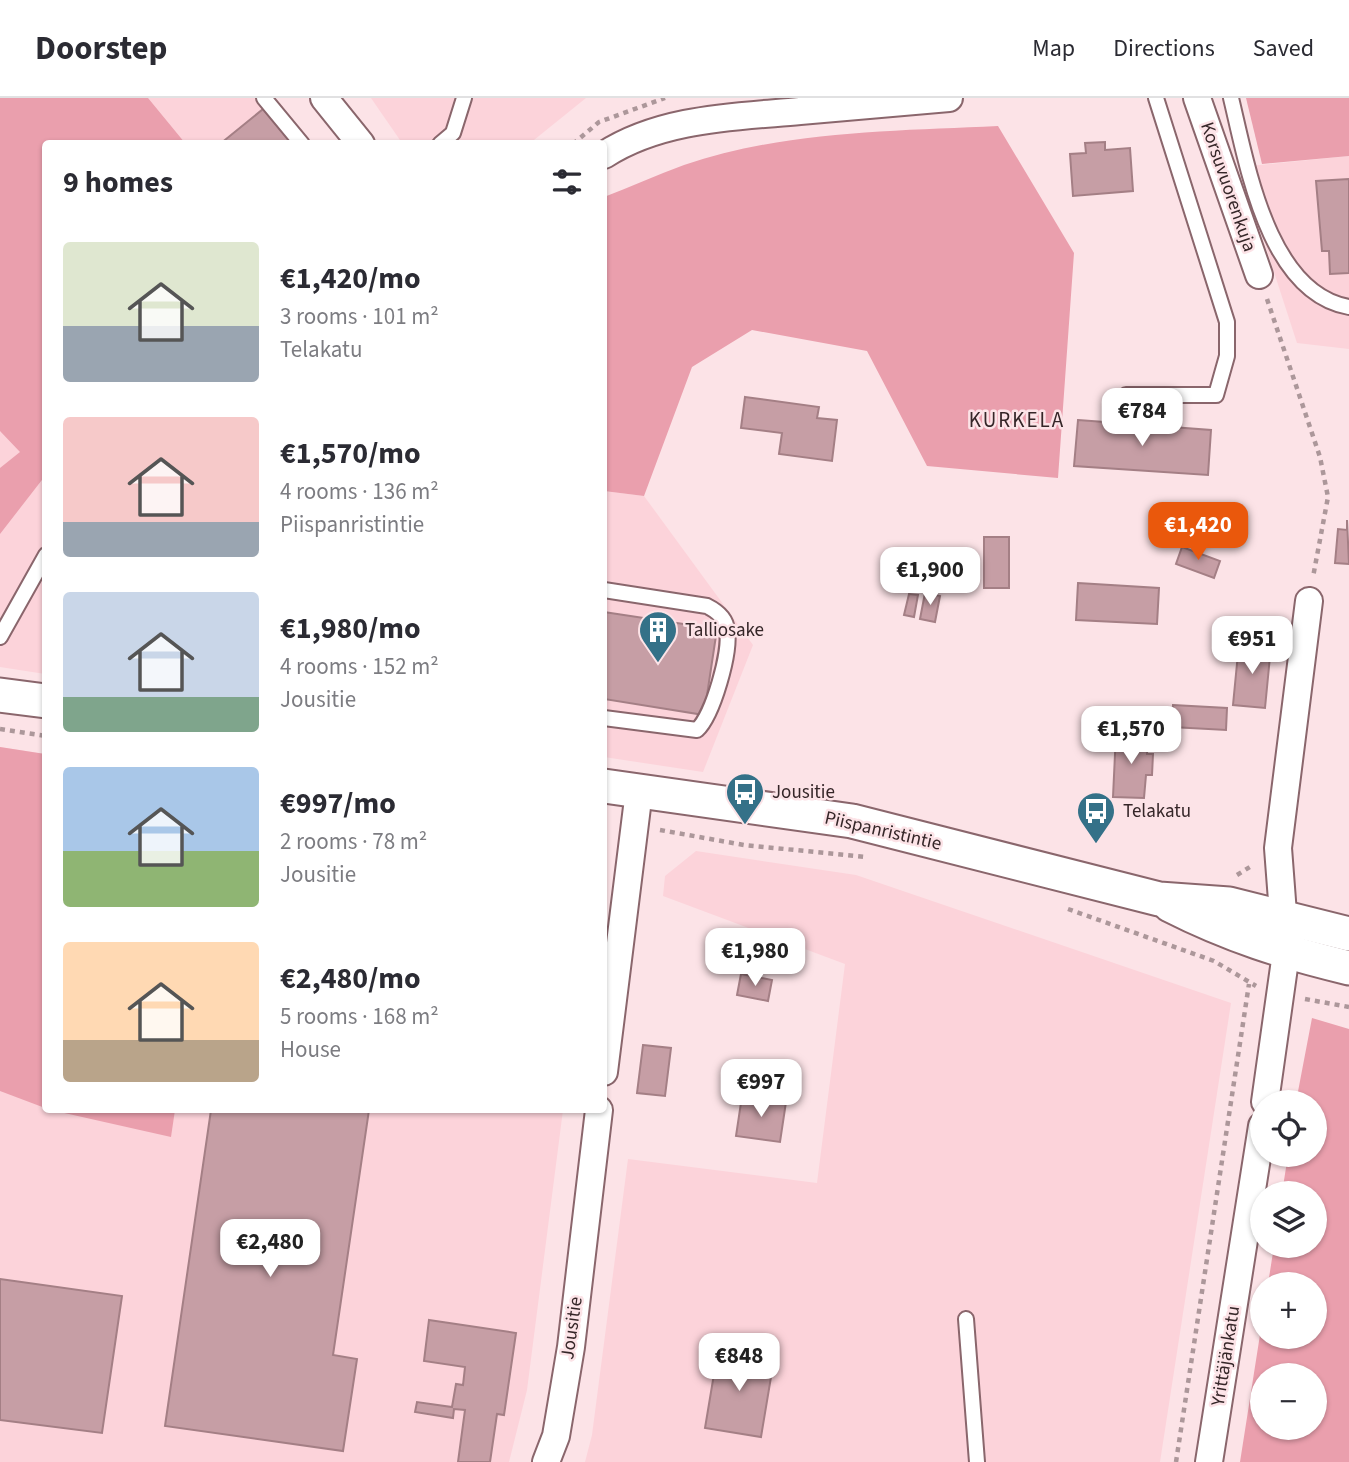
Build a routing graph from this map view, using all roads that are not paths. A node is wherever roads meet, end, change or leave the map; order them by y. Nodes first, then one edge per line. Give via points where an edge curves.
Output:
1 (264, 98) edge
2 (324, 98) edge
3 (464, 98) edge
4 (949, 98) edge
5 (1156, 98) edge
6 (1197, 98) edge
7 (1231, 98) edge
8 (299, 140) edge
9 (358, 140) edge
10 (445, 140) edge
11 (607, 153) edge
12 (1259, 275) road end
13 (1349, 307) edge
14 (1125, 395) dead end
15 (42, 562) edge
16 (607, 590) edge
17 (1309, 601) road end
18 (0, 637) edge
19 (0, 695) edge
20 (42, 700) edge
21 (607, 718) edge
22 (607, 786) edge
23 (639, 791) junction
24 (1159, 899) junction
25 (1283, 917) junction
26 (1349, 934) edge
27 (612, 940) edge
28 (1286, 953) junction
29 (1349, 968) edge
30 (607, 1022) edge
31 (1267, 1090) edge
32 (599, 1113) edge
33 (1256, 1167) edge
34 (966, 1319) dead end
35 (546, 1462) edge
36 (977, 1462) edge
37 (1209, 1462) edge

1 - 8 lane
2 - 9 street
3 - 10 lane via 453,133
4 - 11 street via 711,120 623,142
5 - 14 lane via 1227,322 1227,356 1216,395
6 - 12 street, Korsuvuorenkuja
7 - 13 lane via 1253,191 1272,236 1304,285 1333,304
15 - 18 lane
16 - 21 lane via 707,606 718,611 727,627 728,645 707,721 697,730
17 - 25 street via 1278,848
19 - 20 street
22 - 23 street, Piispanristintie
23 - 24 street, Piispanristintie via 852,821
23 - 27 street
24 - 25 street, Piispanristintie via 1229,904
24 - 28 street, Piispanristintie via 1222,931
25 - 26 street, Piispanristintie
25 - 28 street
27 - 30 street
28 - 29 street, Piispanristintie
28 - 31 street
32 - 35 street, Jousitie via 570,1347 556,1436
33 - 37 street, Yrittäjänkatu
34 - 36 lane

